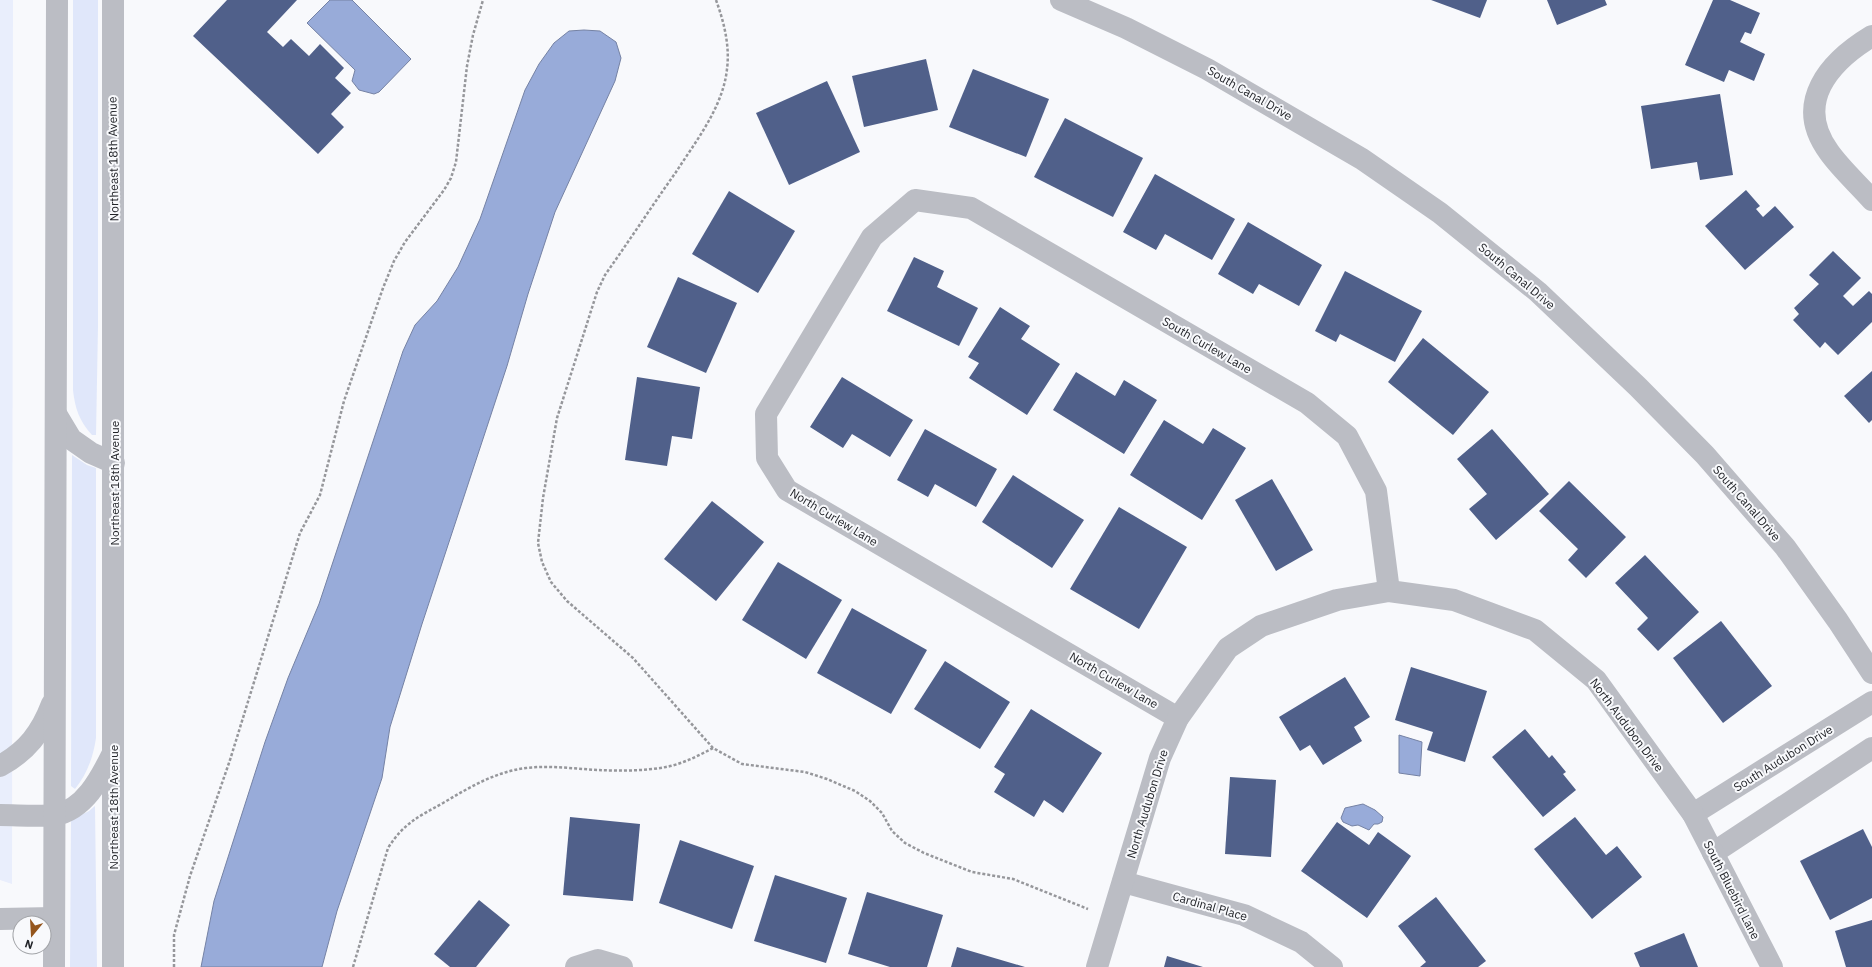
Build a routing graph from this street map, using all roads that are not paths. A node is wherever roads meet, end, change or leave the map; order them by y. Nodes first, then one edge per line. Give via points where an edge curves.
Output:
1 (57, 0) edge
2 (113, 0) edge
3 (1061, 0) edge
4 (1872, 36) edge
5 (915, 200) joint
6 (1872, 200) edge
7 (56, 414) junction
8 (114, 463) junction
9 (1389, 591) junction
10 (1872, 673) edge
11 (55, 697) junction
12 (1872, 702) edge
13 (1178, 718) junction
14 (1872, 748) edge
15 (114, 752) junction
16 (0, 766) edge
17 (1693, 814) junction
18 (0, 815) edge
19 (55, 815) junction
20 (1713, 853) junction
21 (1123, 882) junction
22 (54, 918) junction
23 (0, 919) edge
24 (54, 967) edge
25 (113, 967) edge
26 (576, 967) edge
27 (622, 967) edge
28 (1097, 967) edge
29 (1332, 967) edge
30 (1772, 967) edge

1 - 7 street
2 - 8 street, Northeast 18th Avenue
3 - 10 street, South Canal Drive via 1126,28 1208,69 1362,158 1440,213 1538,292 1705,455 1785,547
4 - 6 street via 1842,59 1823,79 1813,104 1816,130 1829,152
5 - 9 street, South Curlew Lane via 971,208 1307,402 1347,436 1376,491
5 - 13 street, North Curlew Lane via 872,236 766,414 767,458 787,490
7 - 8 street via 71,439 91,453
7 - 11 street
8 - 15 street, Northeast 18th Avenue
9 - 13 street, North Audubon Drive via 1337,600 1261,626 1228,648
9 - 17 street, North Audubon Drive via 1454,600 1535,630 1596,680
11 - 16 street via 44,724 31,742 16,757
11 - 19 street
12 - 17 street, South Audubon Drive
13 - 21 street, North Audubon Drive via 1160,758
14 - 20 street
15 - 19 street via 88,795 72,809
15 - 25 street, Northeast 18th Avenue
17 - 20 street, South Bluebird Lane
18 - 19 street
19 - 22 street
20 - 30 street, South Bluebird Lane
21 - 28 street, North Audubon Drive
21 - 29 street, Cardinal Place via 1244,915 1300,942
22 - 23 street
22 - 24 street
26 - 27 street via 598,960

